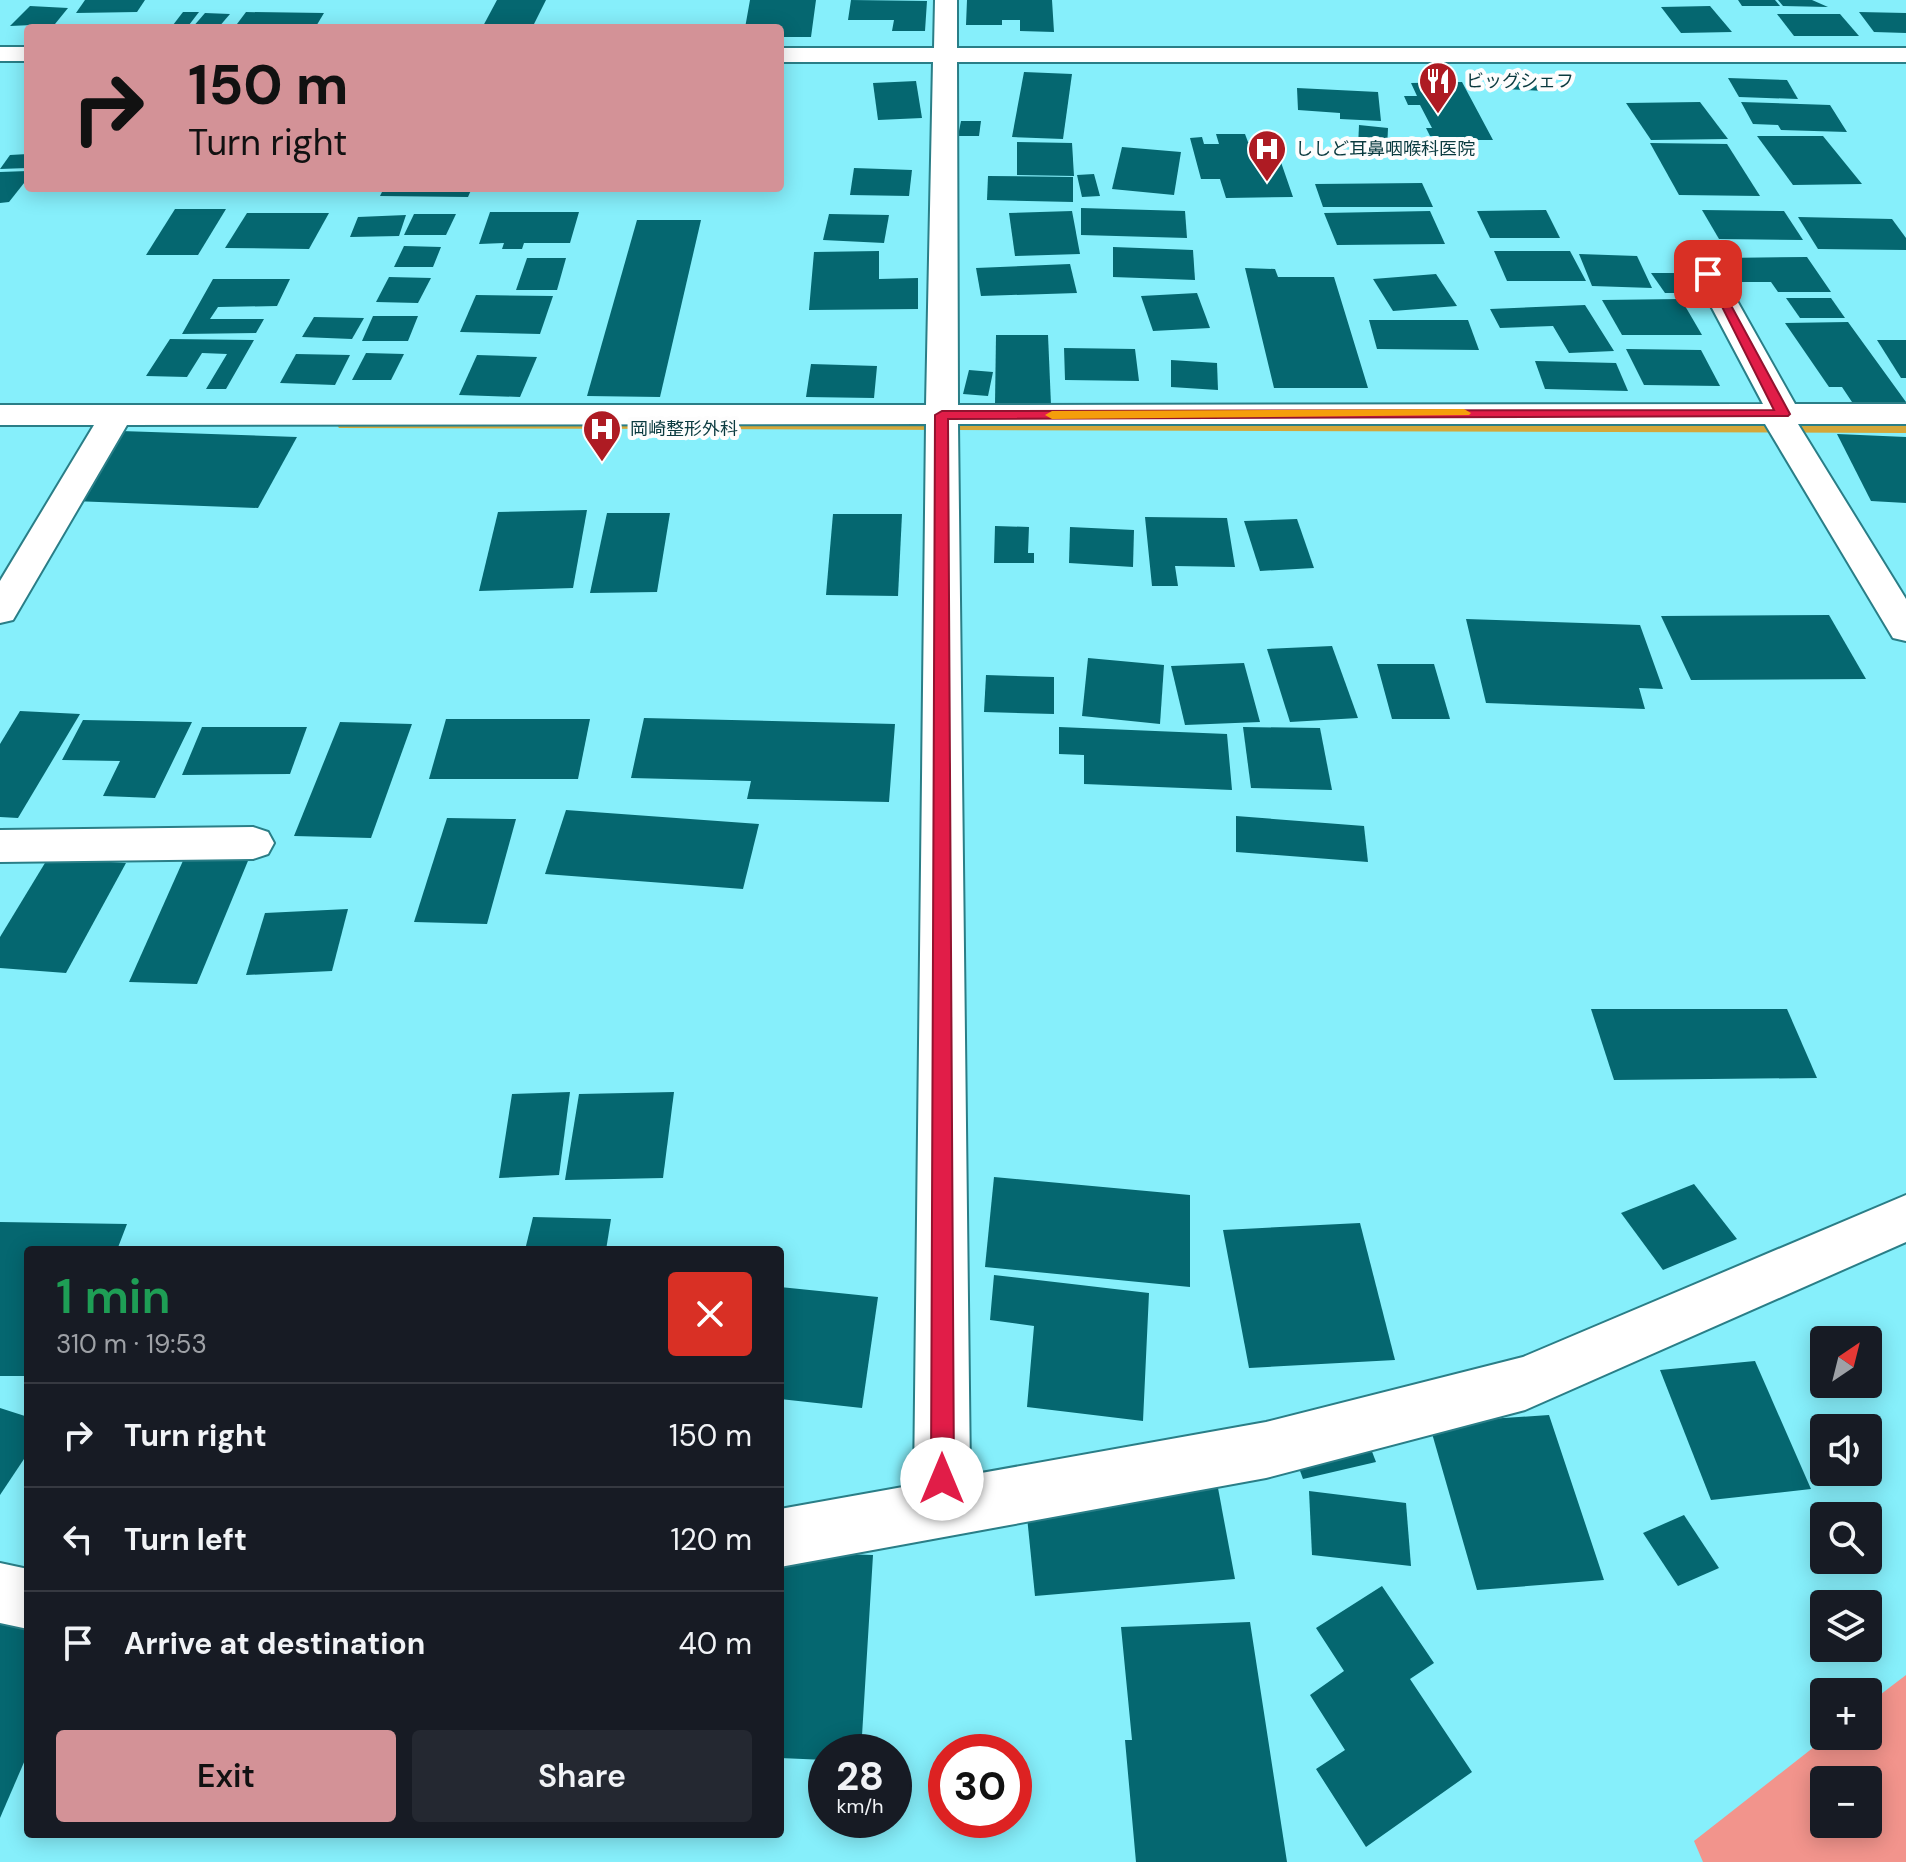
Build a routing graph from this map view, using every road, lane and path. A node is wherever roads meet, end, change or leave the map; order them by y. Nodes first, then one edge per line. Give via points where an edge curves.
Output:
1 (946, 0) edge
2 (0, 54) edge
3 (24, 54) edge
4 (784, 55) edge
5 (946, 55) junction
6 (1906, 55) edge
7 (1708, 274) dead end
8 (1783, 414) junction
9 (1906, 414) edge
10 (0, 415) edge
11 (116, 415) junction
12 (942, 415) junction
13 (0, 611) edge
14 (1906, 629) edge
15 (253, 843) dead end
16 (0, 846) edge
17 (1906, 1218) edge
18 (942, 1509) junction
19 (784, 1537) edge
20 (0, 1593) edge
21 (24, 1598) edge

1 - 5 street
2 - 3 street
4 - 5 street
5 - 6 street
5 - 12 street
7 - 8 street
8 - 9 street
8 - 12 street
8 - 14 street via 1780,421
10 - 11 street
11 - 12 street
11 - 13 street
12 - 18 street
15 - 16 street
17 - 18 street via 1525,1383 1266,1450
18 - 19 street
20 - 21 street

